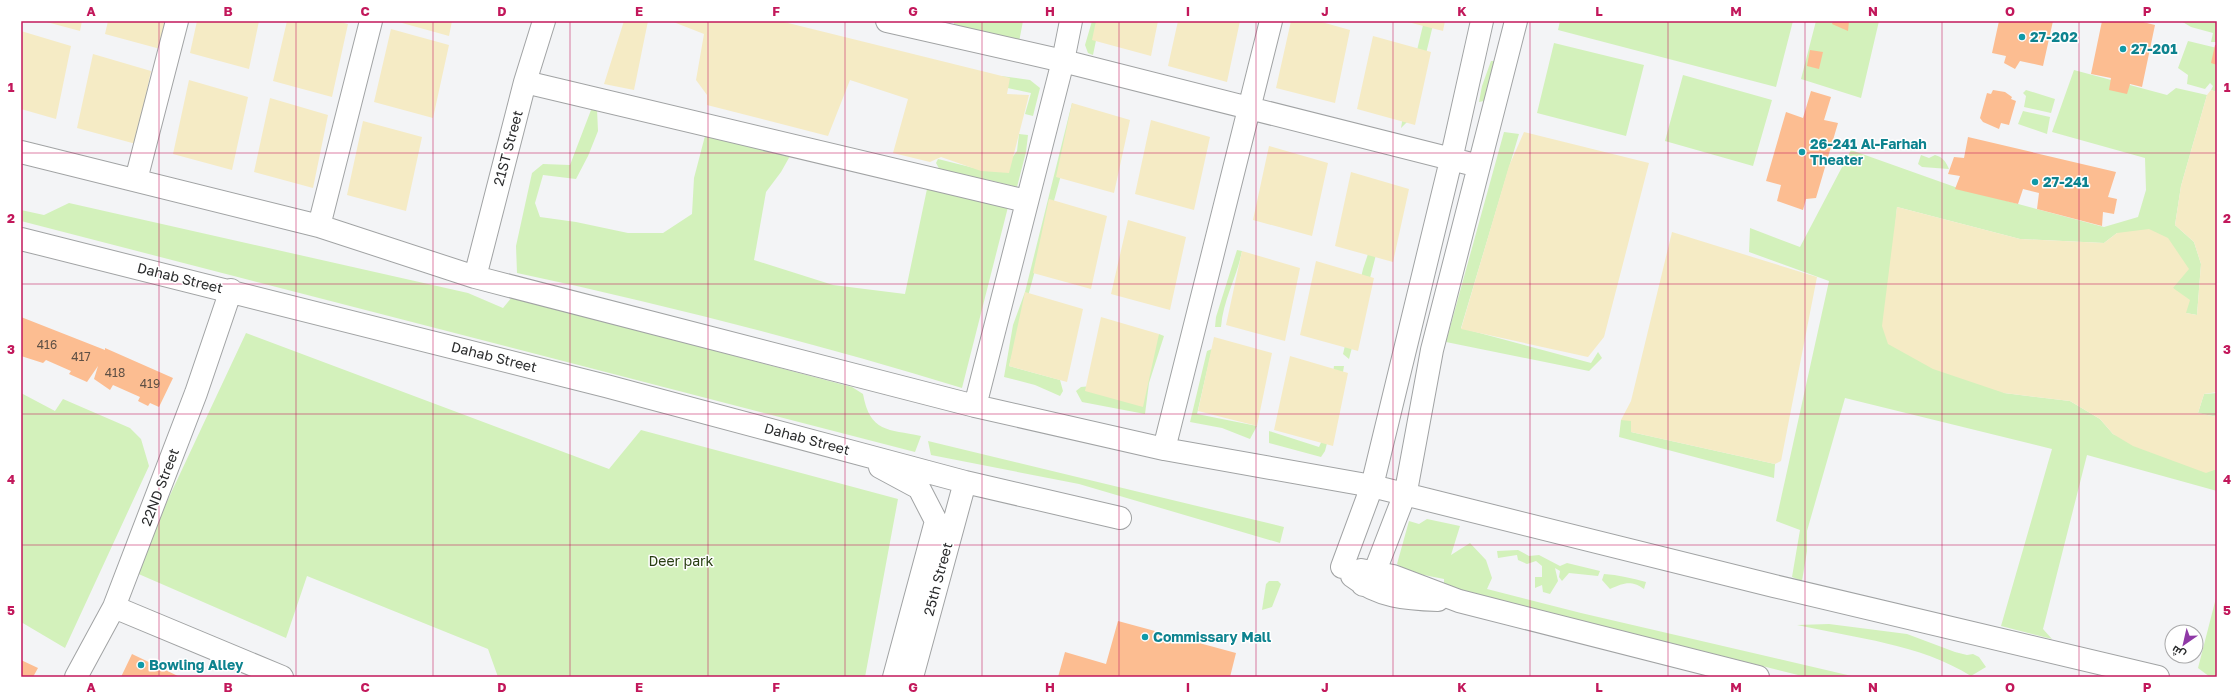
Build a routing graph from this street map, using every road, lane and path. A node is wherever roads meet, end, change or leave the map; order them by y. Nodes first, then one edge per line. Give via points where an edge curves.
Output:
1 (177, 21) edge
2 (371, 21) edge
3 (544, 21) edge
4 (887, 21) edge
5 (1071, 21) edge
6 (1270, 21) edge
7 (1482, 21) edge
8 (1516, 21) edge
9 (1063, 62) junction
10 (525, 82) junction
11 (1249, 110) junction
12 (21, 152) edge
13 (1451, 160) junction
14 (1479, 166) junction
15 (136, 180) junction
16 (1026, 201) junction
17 (319, 226) junction
18 (21, 239) edge
19 (475, 277) junction
20 (231, 290) junction
21 (1407, 342) junction
22 (1432, 350) junction
23 (975, 406) junction
24 (1164, 449) junction
25 (852, 451) junction
26 (965, 482) junction
27 (1372, 486) junction
28 (1405, 494) junction
29 (1120, 518) dead end
30 (1369, 578) junction
31 (114, 607) junction
32 (76, 677) edge
33 (282, 677) edge
34 (894, 677) edge
35 (912, 677) edge
36 (1758, 677) edge
37 (2158, 677) edge

1 - 15 street
2 - 17 street
3 - 10 street, 21ST Street
4 - 9 street
5 - 9 street
6 - 11 street
7 - 13 street
8 - 14 street
9 - 11 street
9 - 16 street
10 - 16 street
10 - 19 street, 21ST Street
11 - 13 street
11 - 24 street
12 - 15 street
13 - 14 street
13 - 21 street
14 - 22 street
15 - 17 street
16 - 23 street
17 - 19 street
18 - 20 street, Dahab Street
19 - 23 street
20 - 25 street, Dahab Street
20 - 31 street, 22ND Street via 196,393
21 - 22 street
21 - 27 street
22 - 28 street
23 - 24 street
24 - 27 street
25 - 26 street, Dahab Street
25 - 34 street, 25th Street via 919,488 936,521
26 - 29 street, Dahab Street
26 - 35 street, 25th Street
27 - 28 street
27 - 30 street via 1342,568
28 - 30 street
28 - 37 street via 1774,586
30 - 36 street via 1398,598 1459,601
31 - 32 street, 22ND Street
31 - 33 street

